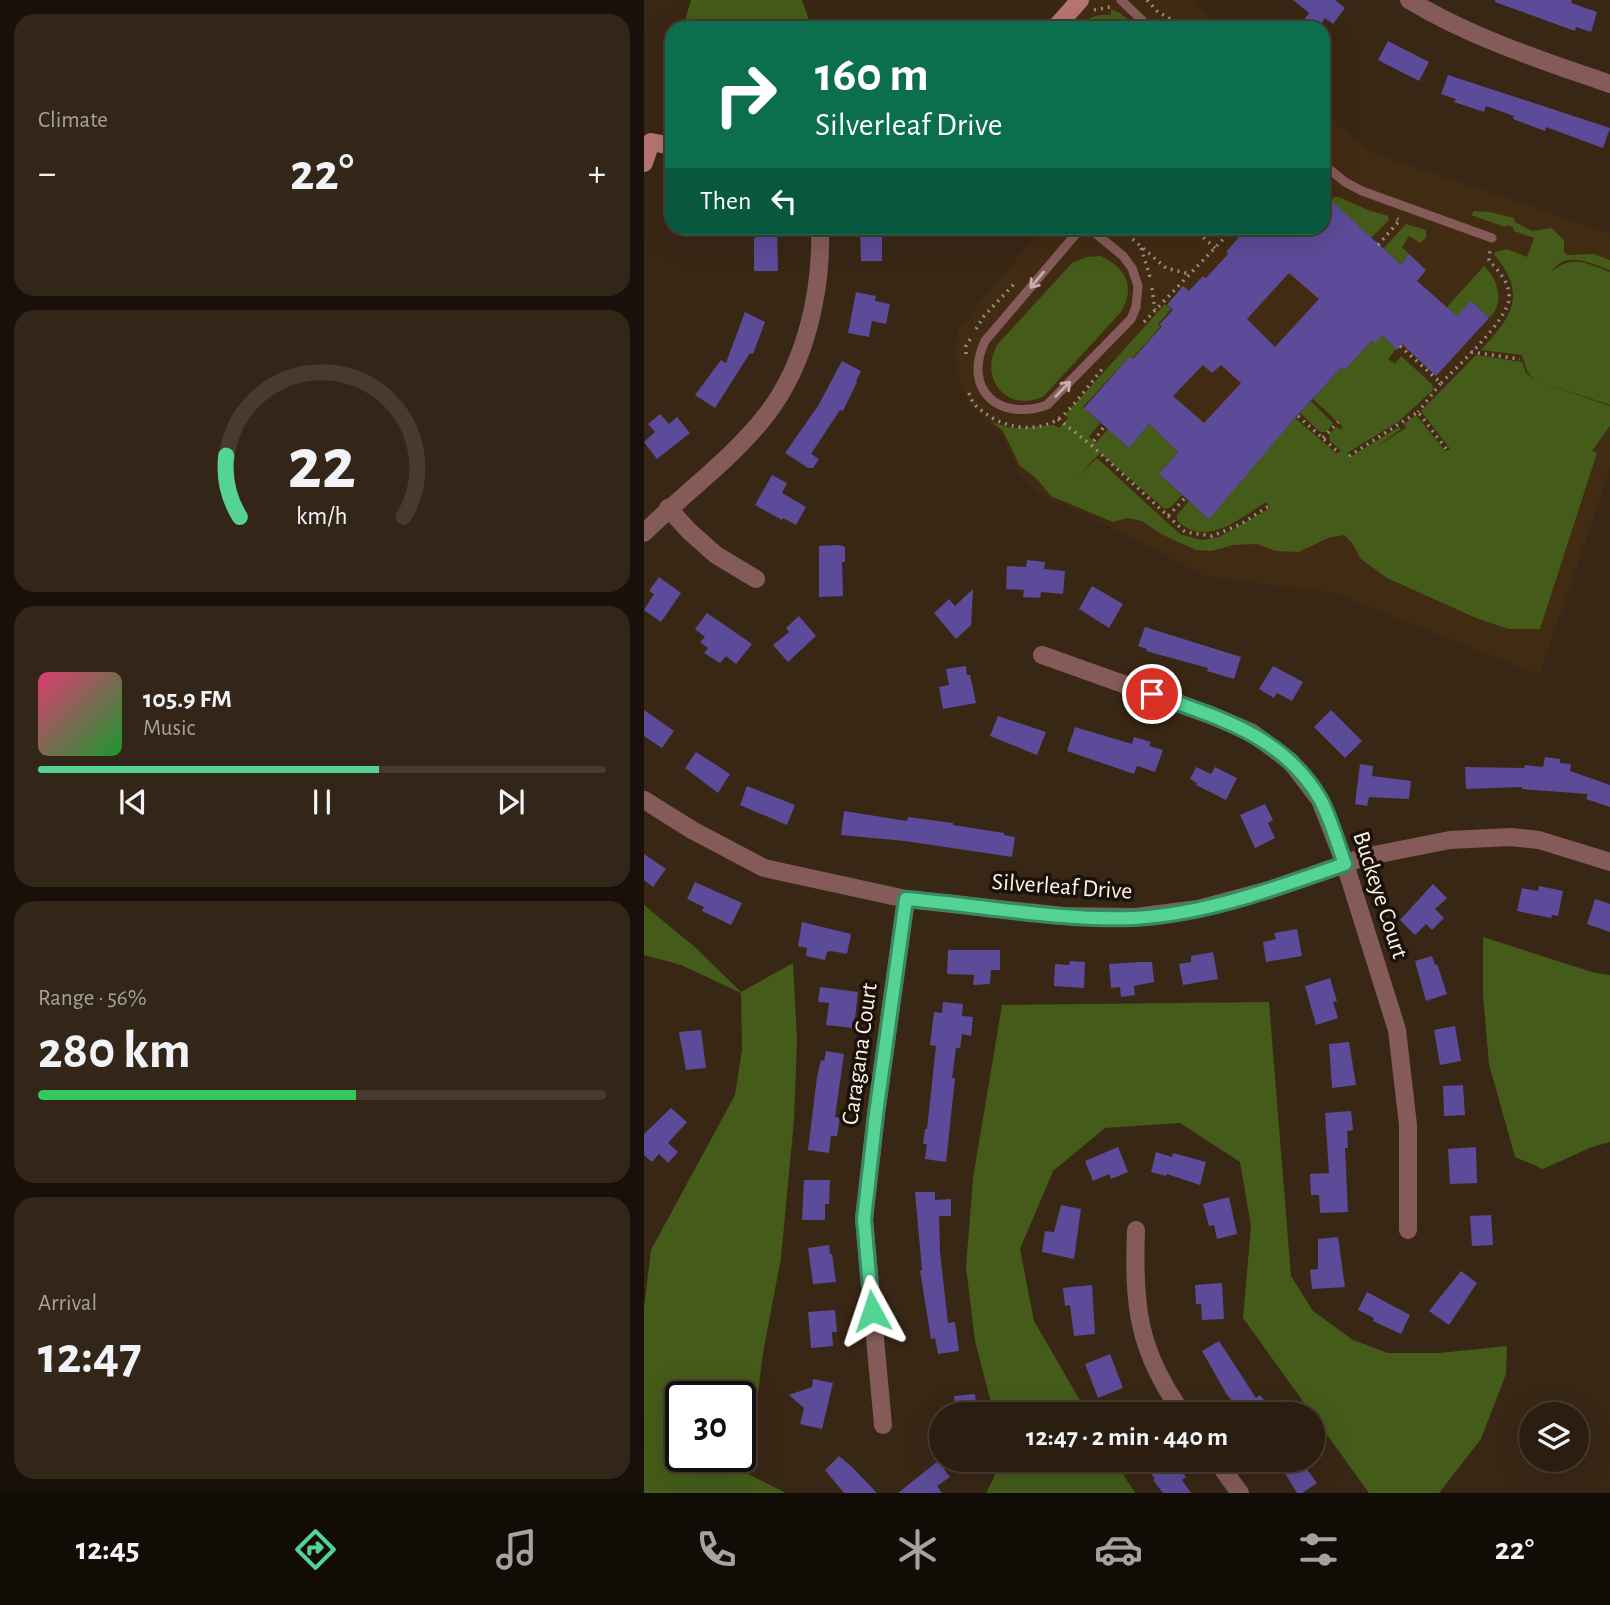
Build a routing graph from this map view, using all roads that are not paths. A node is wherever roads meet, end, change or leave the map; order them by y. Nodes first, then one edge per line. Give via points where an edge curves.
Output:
1 (1121, 0) edge
2 (1409, 0) edge
3 (1084, 7) edge
4 (1065, 21) edge
5 (1143, 21) edge
6 (1610, 84) edge
7 (648, 141) edge
8 (644, 163) edge
9 (1330, 170) edge
10 (820, 235) edge
11 (1075, 235) edge
12 (1098, 235) edge
13 (1492, 238) dead end
14 (668, 508) junction
15 (644, 533) edge
16 (756, 579) dead end
17 (1042, 655) dead end
18 (644, 800) edge
19 (1610, 862) edge
20 (1345, 864) junction
21 (906, 899) junction
22 (1136, 1230) dead end
23 (1408, 1230) dead end
24 (1176, 1402) edge
25 (883, 1425) dead end
26 (1225, 1472) edge
27 (1240, 1493) edge

1 - 5 lane
2 - 6 street via 1494,43
3 - 4 street
7 - 8 street
9 - 13 lane via 1362,191
10 - 14 street via 810,319 786,383 748,435
11 -> 12 lane via 985,341 978,356 980,384 1002,407 1018,412 1047,405 1130,319 1138,296 1136,277 1123,256
14 - 15 street
14 - 16 street via 716,555
17 - 20 street, Buckeye Court via 1251,732 1302,774 1320,800
18 - 21 street, Silverleaf Drive via 764,868
19 - 20 street, Silverleaf Drive via 1539,840 1498,837 1425,843
20 - 21 street, Silverleaf Drive via 1232,901 1135,918 1063,916
20 - 23 street, Buckeye Court via 1397,1030 1408,1125
21 - 25 street, Caragana Court via 864,1219
22 - 24 street via 1139,1322 1154,1367
26 - 27 street

